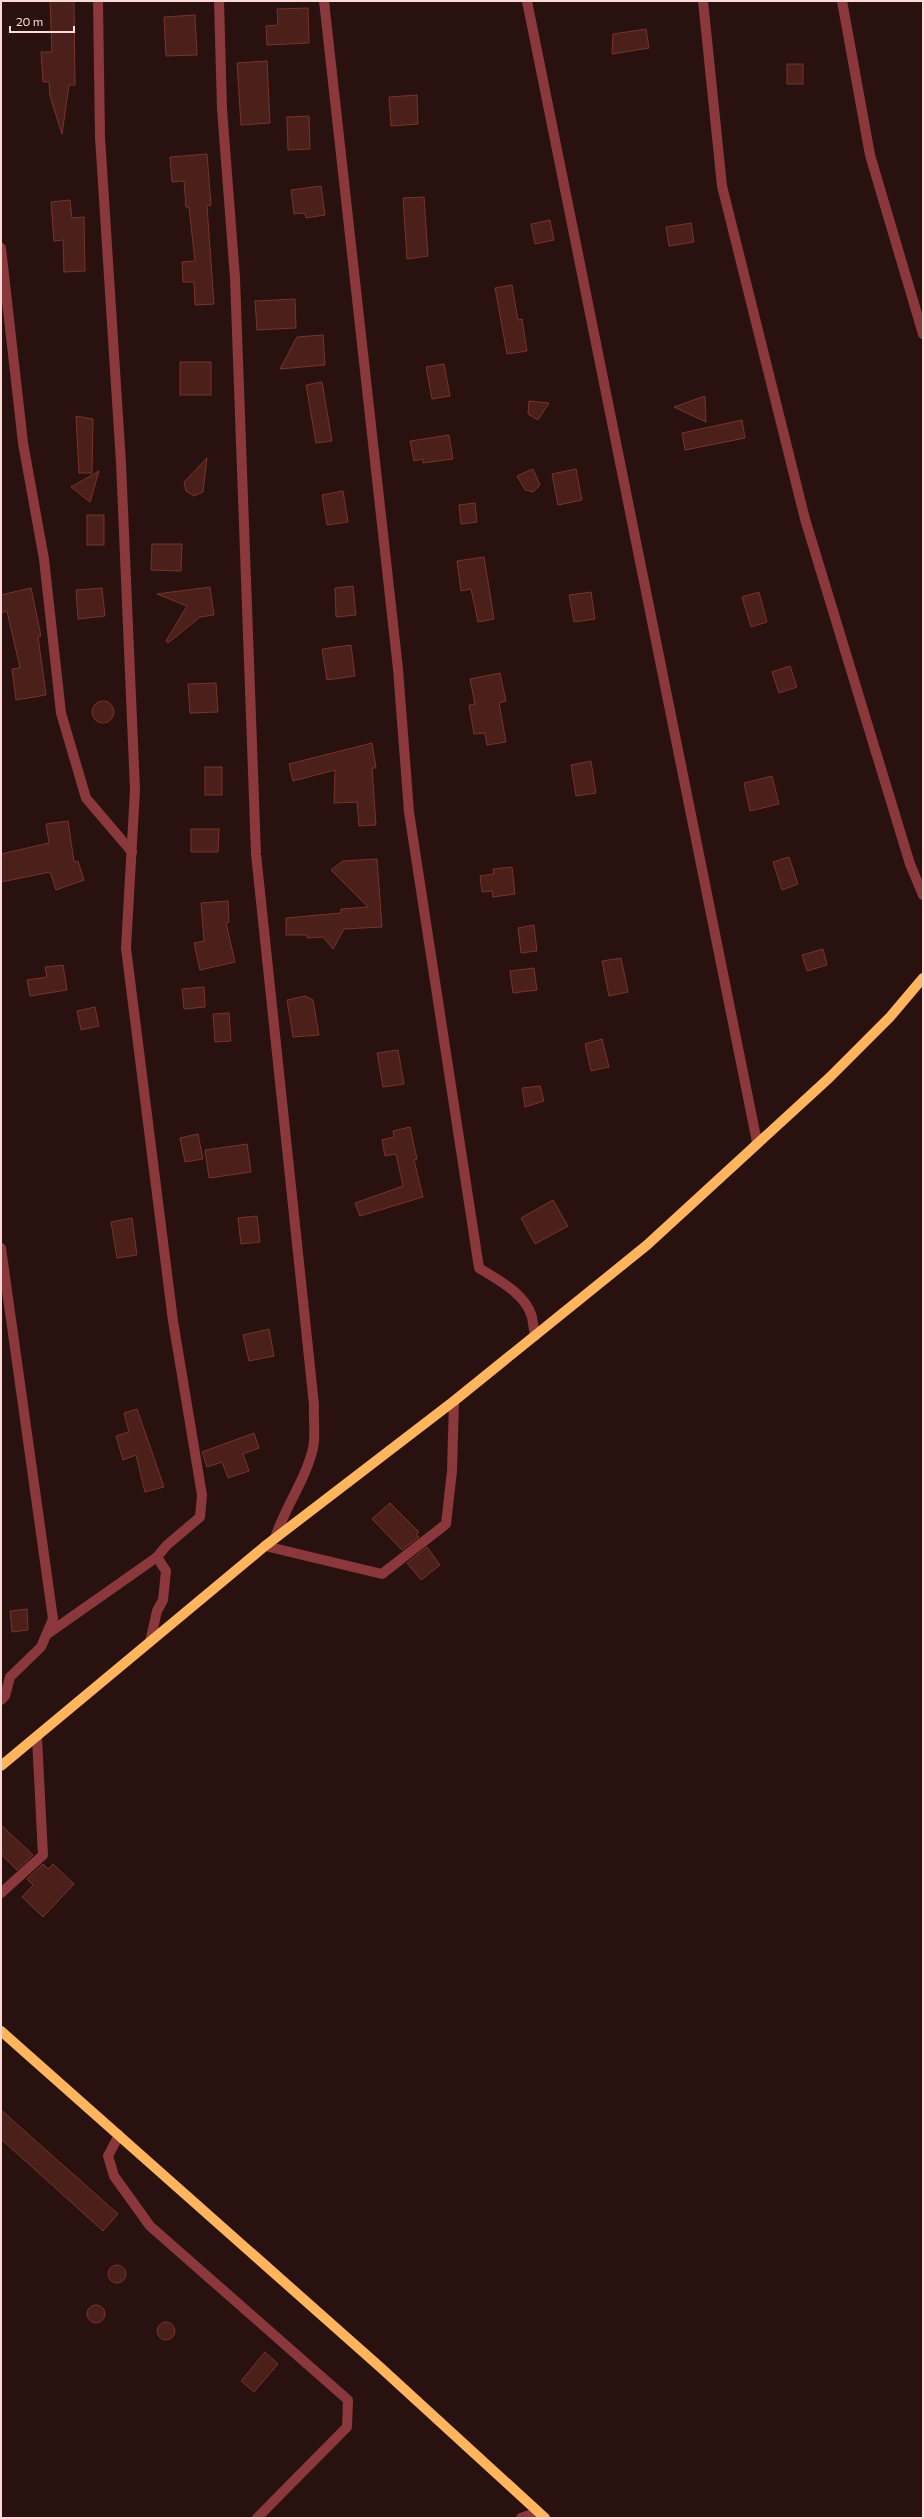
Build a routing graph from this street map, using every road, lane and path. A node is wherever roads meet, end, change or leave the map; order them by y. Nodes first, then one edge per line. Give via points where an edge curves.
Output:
1 (98, 1) edge
2 (219, 1) edge
3 (324, 1) edge
4 (527, 1) edge
5 (703, 1) edge
6 (842, 1) edge
7 (1, 248) edge
8 (923, 334) edge
9 (132, 852) junction
10 (923, 895) edge
11 (923, 978) edge
12 (758, 1142) junction
13 (1, 1248) edge
14 (535, 1336) junction
15 (454, 1402) junction
16 (274, 1538) junction
17 (265, 1546) junction
18 (156, 1558) junction
19 (46, 1635) junction
20 (150, 1642) junction
21 (1, 1700) edge
22 (37, 1738) junction
23 (1, 1766) edge
24 (1, 1893) edge
25 (1, 2031) edge
26 (119, 2135) junction
27 (542, 2515) edge
28 (257, 2518) edge
29 (521, 2518) edge

1 - 9 street via 100,137 122,463 135,774
2 - 16 street via 222,109 235,278 256,854 314,1405 313,1446 301,1481
3 - 14 street via 398,669 409,812 479,1268 505,1283 525,1304 532,1316
4 - 12 street
5 - 10 street via 722,186 804,519 910,864
6 - 8 street via 870,155
7 - 9 street via 23,443 44,559 61,713 86,798
9 - 18 street via 126,948 173,1321 202,1495 200,1517 167,1545
11 - 12 main road via 890,1017 829,1078
12 - 14 main road via 647,1245
13 - 19 street via 53,1619
14 - 15 main road
15 - 16 main road
15 - 17 street via 452,1471 446,1524 382,1574
16 - 17 main road
17 - 20 main road
18 - 19 street
18 - 20 street via 166,1571 162,1600
19 - 21 street via 41,1647 10,1677 5,1696
20 - 22 main road
22 - 23 main road
22 - 24 street via 43,1855
25 - 26 main road
26 - 27 main road
26 - 28 street via 108,2156 114,2176 150,2226 348,2400 347,2427
27 - 29 street

